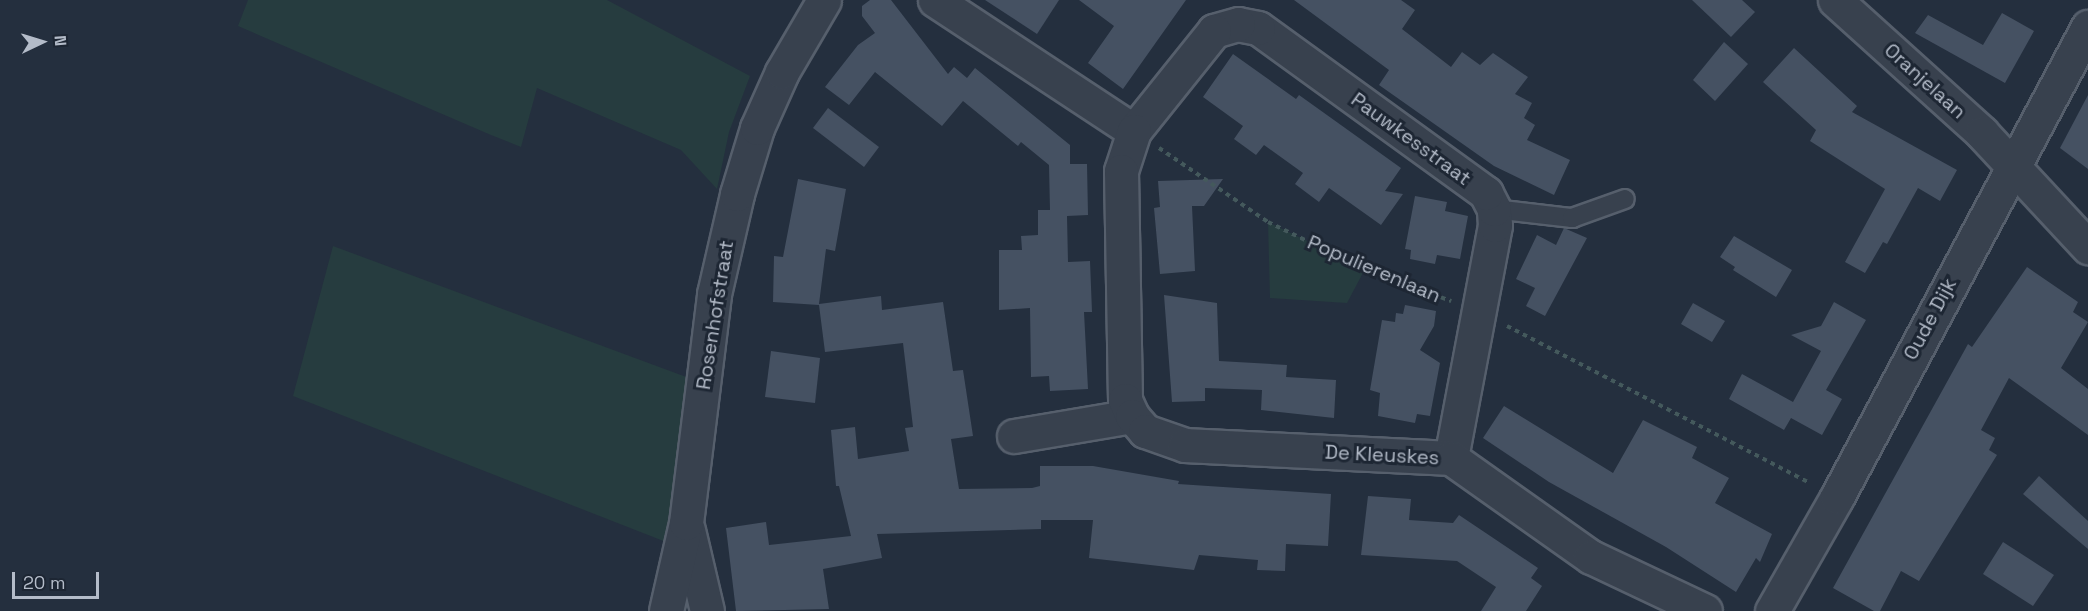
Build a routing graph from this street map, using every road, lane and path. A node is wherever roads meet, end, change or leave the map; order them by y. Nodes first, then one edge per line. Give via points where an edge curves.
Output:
1 (824, 0) edge
2 (935, 0) edge
3 (1835, 0) edge
4 (2088, 27) edge
5 (1134, 131) junction
6 (2011, 165) junction
7 (1625, 199) dead end
8 (1494, 209) junction
9 (2088, 247) edge
10 (1479, 312) junction
11 (1132, 416) junction
12 (1014, 436) dead end
13 (1451, 458) junction
14 (1837, 497) junction
15 (686, 523) junction
16 (666, 611) edge
17 (707, 611) edge
18 (1705, 611) edge
19 (1772, 611) edge

1 - 15 street, Rosenhofstraat via 773,91 737,194 714,294
2 - 5 street
3 - 6 street, Oranjelaan via 1982,133
4 - 6 street, Oude Dijk
5 - 8 street, Pauwkesstraat via 1214,31 1238,24 1258,28 1486,194
5 - 10 path, Populierenlaan via 1268,222 1365,269
5 - 11 street via 1121,171 1125,400
6 - 9 street, Oranjelaan
6 - 14 street, Oude Dijk
7 - 8 lane via 1572,218
8 - 10 street via 1495,225
10 - 13 street
10 - 14 path, Populierenlaan
11 - 12 street
11 - 13 street, De Kleuskes via 1145,431 1185,445
13 - 18 street, De Kleuskes via 1591,556
14 - 19 street, Oude Dijk
15 - 16 street, Rosenhofstraat
15 - 17 street

